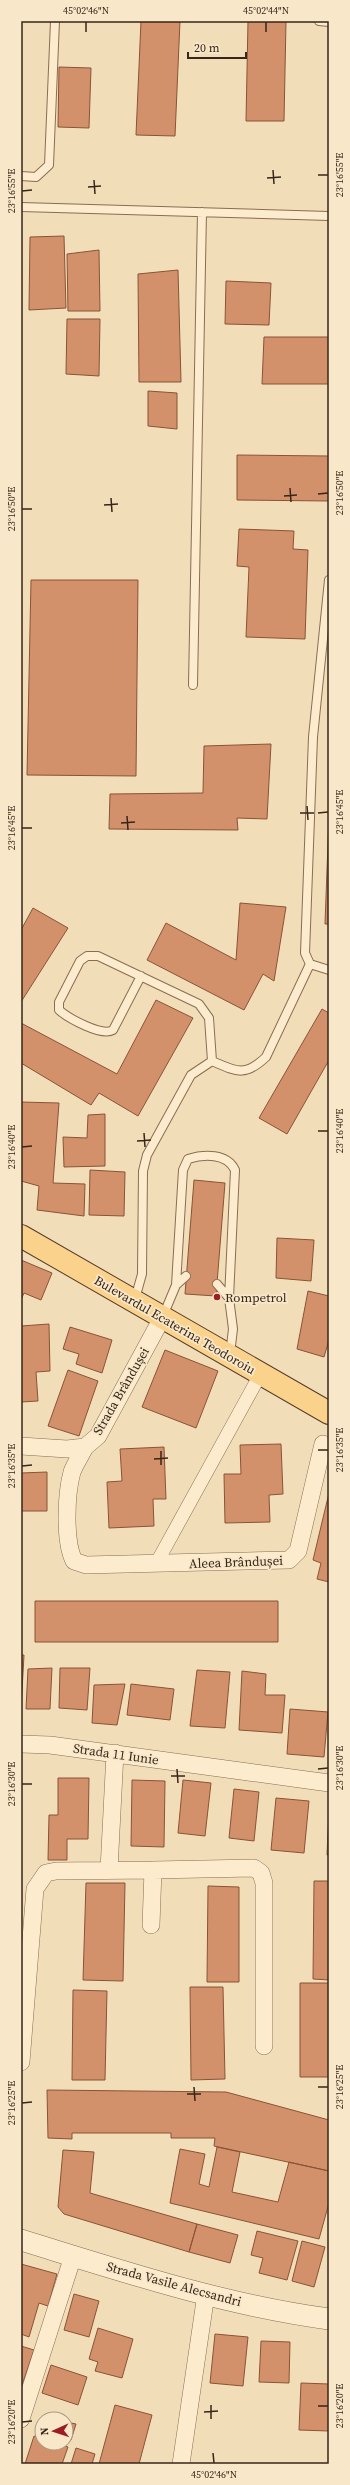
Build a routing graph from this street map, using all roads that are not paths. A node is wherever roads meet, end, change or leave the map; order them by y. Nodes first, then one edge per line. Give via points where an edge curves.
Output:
1 (54, 21) edge
2 (318, 21) edge
3 (329, 22) edge
4 (21, 176) edge
5 (21, 207) edge
6 (202, 212) junction
7 (329, 216) edge
8 (329, 580) edge
9 (193, 685) dead end
10 (310, 964) junction
11 (329, 970) edge
12 (141, 976) junction
13 (212, 1061) junction
14 (21, 1236) edge
15 (186, 1276) dead end
16 (217, 1284) dead end
17 (176, 1285) junction
18 (230, 1298) junction
19 (134, 1302) junction
20 (162, 1318) junction
21 (230, 1357) junction
22 (260, 1375) junction
23 (329, 1413) edge
24 (323, 1444) dead end
25 (21, 1446) edge
26 (86, 1447) junction
27 (156, 1564) junction
28 (21, 1744) edge
29 (115, 1753) junction
30 (329, 1783) edge
31 (109, 1870) junction
32 (153, 1870) junction
33 (151, 1925) dead end
34 (264, 2046) dead end
35 (21, 2062) edge
36 (21, 2240) edge
37 (74, 2256) junction
38 (206, 2294) junction
39 (329, 2319) edge
40 (21, 2419) edge
41 (182, 2464) edge

1 - 4 lane via 49,165 36,177
2 - 3 lane
5 - 6 lane
6 - 7 lane
6 - 9 lane
8 - 10 lane via 313,738 305,953
10 - 11 lane
10 - 13 lane via 266,1057 254,1069 244,1072
12 - 12 lane via 98,956 87,956 80,961 59,1002 59,1010 64,1015 100,1031 109,1032 113,1030
12 - 13 lane via 199,1004 209,1018
13 - 19 lane via 191,1075 147,1155 143,1171 142,1274
14 - 19 main road, Bulevardul Ecaterina Teodoroiu
15 - 17 lane
16 - 18 lane
17 - 18 lane via 183,1170 188,1159 198,1156 225,1158 231,1162 235,1170
17 - 20 lane
18 - 21 lane via 233,1329
19 - 20 main road, Bulevardul Ecaterina Teodoroiu
20 - 21 main road, Bulevardul Ecaterina Teodoroiu
20 - 26 street, Strada Brândușei via 98,1436
21 - 22 main road, Bulevardul Ecaterina Teodoroiu
22 - 23 main road, Bulevardul Ecaterina Teodoroiu
22 - 27 street
24 - 27 street, Aleea Brândușei via 298,1551 289,1560
25 - 26 street, Strada Brândușei via 67,1449
26 - 27 street, Aleea Brândușei via 73,1470 69,1488 68,1550 74,1562 86,1565
28 - 29 street, Strada 11 Iunie
29 - 30 street, Strada 11 Iunie
29 - 31 street
31 - 32 street
31 - 35 street via 46,1873 35,1889
32 - 33 street
32 - 34 street via 254,1868 261,1873 264,1883
36 - 37 street, Strada Vasile Alecsandri
37 - 38 street, Strada Vasile Alecsandri
37 - 40 street
38 - 39 street, Strada Vasile Alecsandri via 288,2314
38 - 41 street

